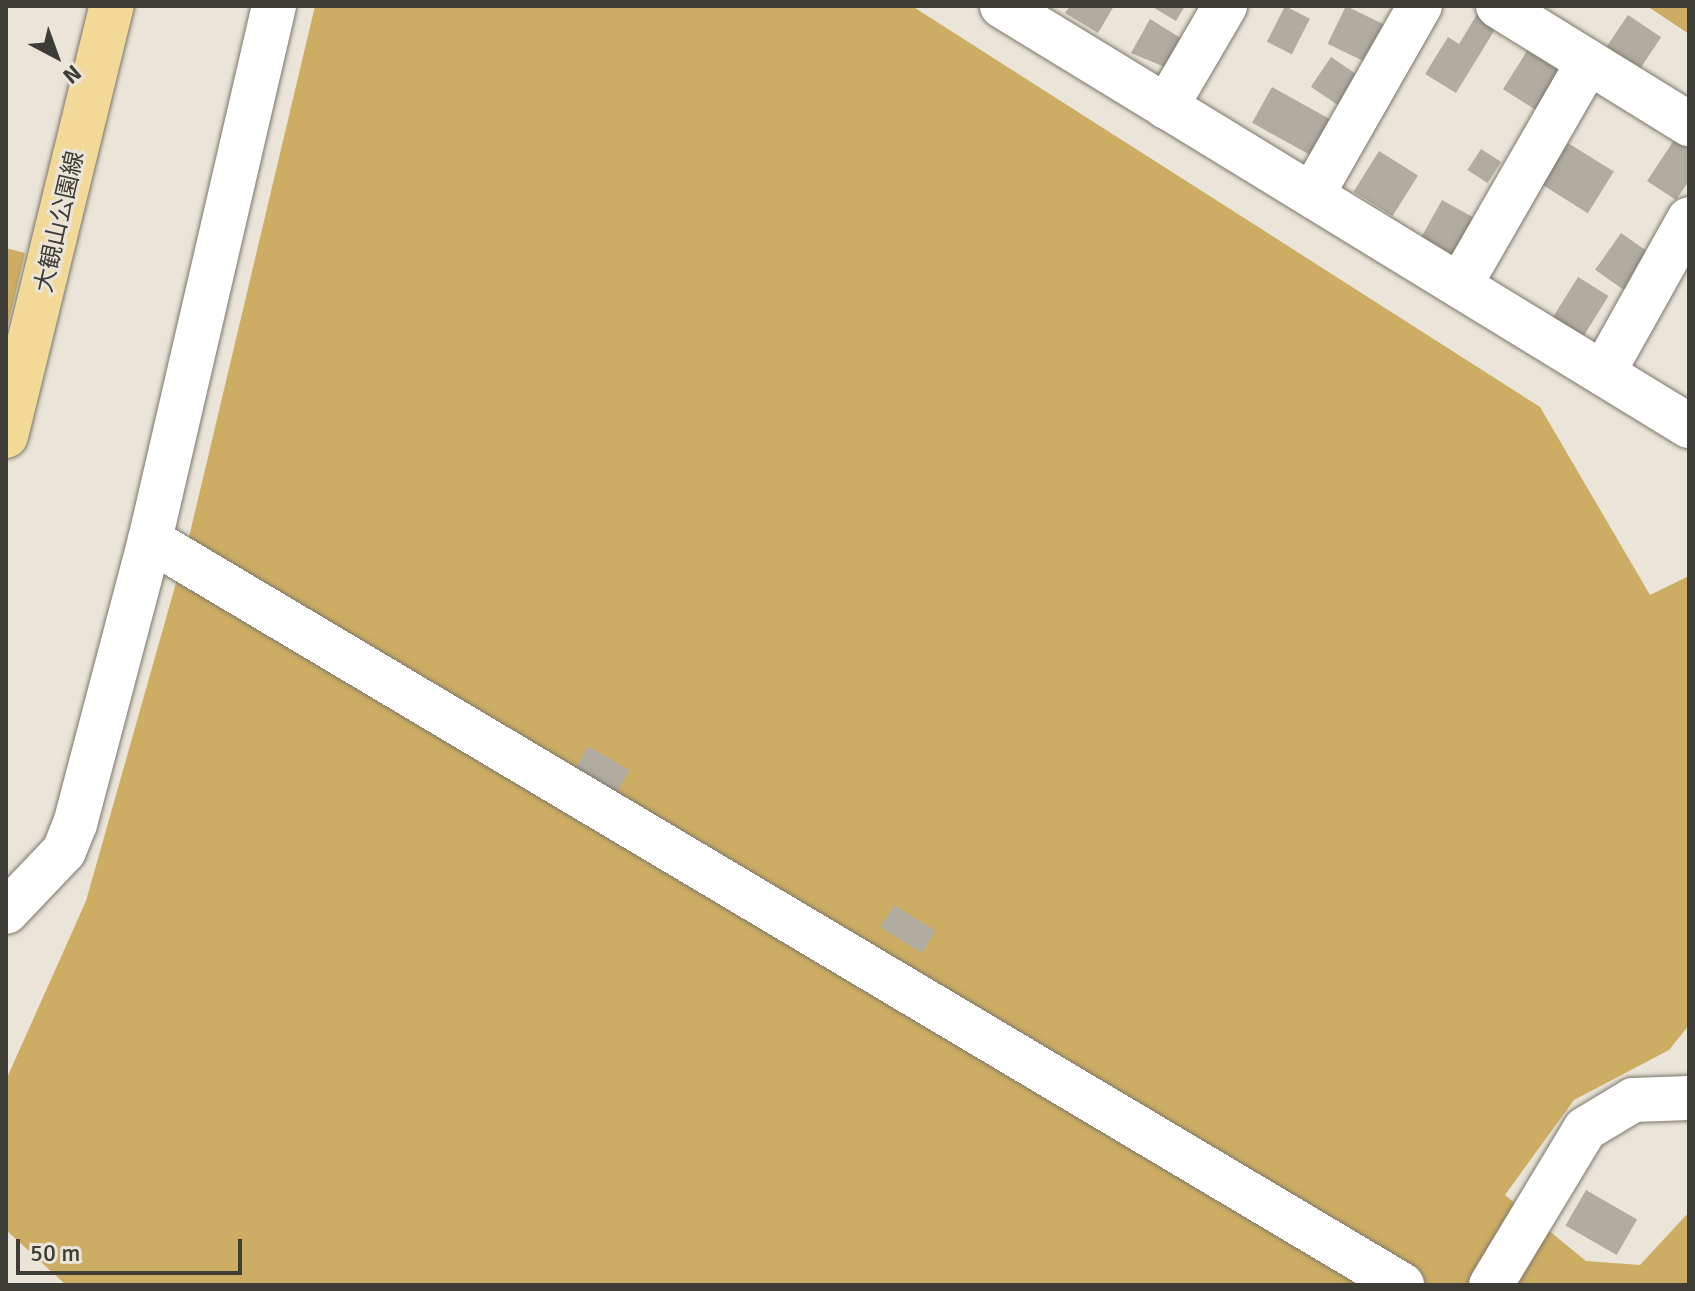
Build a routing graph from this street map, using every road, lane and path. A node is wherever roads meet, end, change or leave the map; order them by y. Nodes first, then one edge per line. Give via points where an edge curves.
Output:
1 (112, 6) edge
2 (274, 6) edge
3 (1002, 6) edge
4 (1225, 6) edge
5 (1420, 6) edge
6 (1498, 6) edge
7 (1588, 62) junction
8 (1166, 107) junction
9 (1689, 124) edge
10 (1312, 195) junction
11 (1689, 219) edge
12 (1460, 285) junction
13 (1603, 373) junction
14 (1689, 426) edge
15 (6, 436) edge
16 (150, 540) junction
17 (6, 912) edge
18 (1689, 1098) edge
19 (1402, 1285) edge
20 (1491, 1285) edge

1 - 15 main road, 大観山公園線
2 - 16 street
3 - 8 street
4 - 8 street
5 - 10 street
6 - 7 street
7 - 9 street
7 - 12 street
8 - 10 street
10 - 12 street
11 - 13 street
12 - 13 street
13 - 14 street
16 - 17 street via 71,839
16 - 19 street
18 - 20 street via 1633,1100 1585,1129

